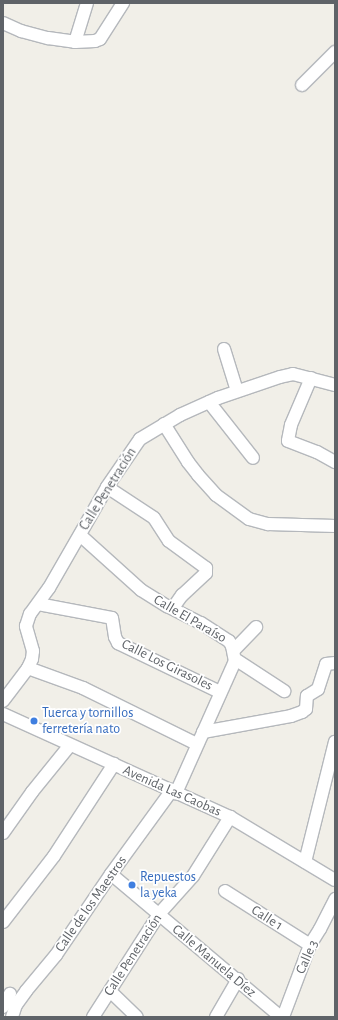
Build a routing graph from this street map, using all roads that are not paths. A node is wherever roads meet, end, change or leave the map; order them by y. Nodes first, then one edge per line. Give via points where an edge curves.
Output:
1 (87, 3) edge
2 (123, 3) edge
3 (3, 23) edge
4 (75, 42) junction
5 (335, 52) edge
6 (302, 85) dead end
7 (224, 349) dead end
8 (311, 378) junction
9 (335, 385) edge
10 (237, 391) junction
11 (209, 402) junction
12 (164, 424) junction
13 (253, 458) dead end
14 (335, 462) edge
15 (107, 487) junction
16 (335, 526) edge
17 (80, 535) junction
18 (38, 604) junction
19 (173, 608) junction
20 (256, 627) dead end
21 (234, 655) junction
22 (335, 663) edge
23 (28, 668) junction
24 (284, 691) dead end
25 (220, 692) junction
26 (3, 701) edge
27 (3, 714) edge
28 (203, 732) junction
29 (335, 742) edge
30 (70, 744) junction
31 (197, 744) junction
32 (114, 764) junction
33 (174, 792) junction
34 (230, 817) junction
35 (3, 834) edge
36 (305, 862) junction
37 (111, 874) junction
38 (335, 880) edge
39 (225, 892) dead end
40 (335, 898) edge
41 (159, 914) junction
42 (3, 922) edge
43 (310, 945) junction
44 (238, 980) junction
45 (110, 991) junction
46 (10, 994) dead end
47 (3, 1007) edge
48 (12, 1017) edge
49 (93, 1017) edge
50 (137, 1017) edge
51 (216, 1017) edge
52 (282, 1017) edge

1 - 4 street
2 - 4 street via 100,39
3 - 4 street via 21,31
5 - 6 street
7 - 10 street
8 - 9 street, Calle Penetración
8 - 10 street, Calle Penetración via 288,375
8 - 14 street via 291,425 288,440
10 - 11 street, Calle Penetración
11 - 12 street, Calle Penetración
11 - 13 street
12 - 15 street, Calle Penetración via 139,441
12 - 16 street via 188,462 207,485 249,519 268,524
15 - 17 street, Calle Penetración
15 - 19 street via 154,518 169,541 206,568 206,573 182,595
17 - 18 street, Calle Penetración
17 - 19 street, Calle El Paraíso via 141,590
18 - 23 street, Calle Penetración via 26,623 33,655
18 - 25 street, Calle Los Girasoles via 112,618 118,643
19 - 21 street, Calle El Paraíso via 229,641
20 - 21 street
21 - 24 street
21 - 25 street, Calle El Paraíso
22 - 28 street via 326,664 318,689 307,696 306,709 302,712
23 - 26 street, Calle Penetración
23 - 31 street via 83,688
25 - 28 street, Calle El Paraíso
27 - 30 street, Avenida Las Caobas
28 - 31 street, Calle El Paraíso
29 - 36 street
30 - 32 street, Avenida Las Caobas
30 - 35 street
31 - 33 street, Calle El Paraíso
32 - 33 street, Avenida Las Caobas
32 - 42 street via 54,856
33 - 34 street, Avenida Las Caobas
33 - 37 street, Calle de los Maestros
34 - 36 street, Avenida Las Caobas
34 - 41 street, Calle Penetración via 193,876
36 - 38 street, Avenida Las Caobas
37 - 41 street, Calle Manuela Díez
37 - 48 street, Calle de los Maestros via 56,955 16,1005
39 - 43 street, Calle 1
40 - 43 street, Calle 3
41 - 44 street, Calle Manuela Díez
41 - 45 street, Calle Penetración
43 - 52 street, Calle 3
44 - 51 street
44 - 52 street, Calle Manuela Díez
45 - 49 street, Calle Penetración
45 - 50 street
46 - 47 street

